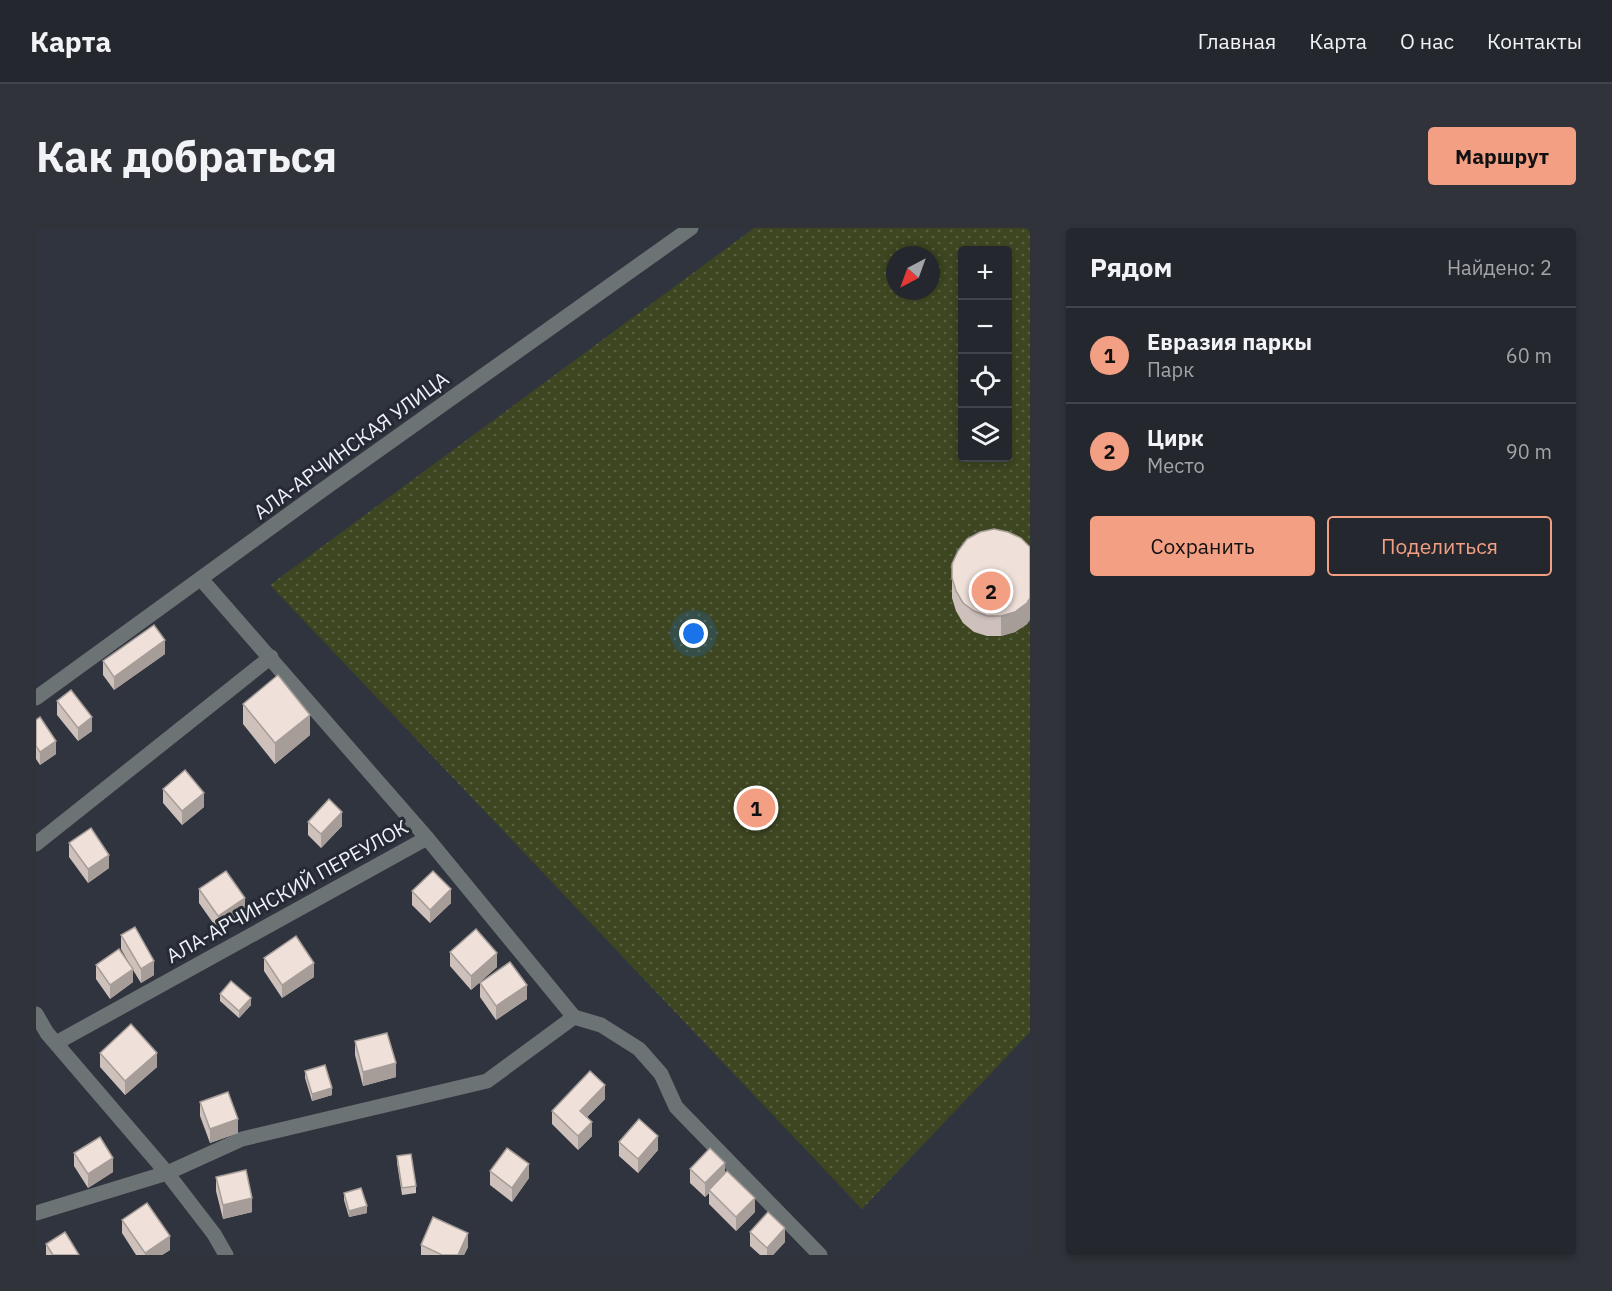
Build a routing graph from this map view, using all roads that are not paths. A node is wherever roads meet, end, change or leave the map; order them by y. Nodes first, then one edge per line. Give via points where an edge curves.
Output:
1 (692, 228) edge
2 (201, 579) junction
3 (271, 657) junction
4 (36, 698) edge
5 (427, 838) junction
6 (36, 844) edge
7 (36, 1014) edge
8 (574, 1017) junction
9 (56, 1043) junction
10 (167, 1173) junction
11 (36, 1213) edge
12 (226, 1255) edge
13 (820, 1255) edge

1 - 2 street, АЛА-АРЧИНСКАЯ УЛИЦА
2 - 3 street
2 - 4 street, АЛА-АРЧИНСКАЯ УЛИЦА
3 - 5 street
3 - 6 street
5 - 8 street, АЛА-АРЧИНСКИЙ ПЕРЕУЛОК
5 - 9 street, АЛА-АРЧИНСКИЙ ПЕРЕУЛОК
7 - 9 street
8 - 10 street via 487,1081 242,1139
8 - 13 street via 601,1025 639,1048 662,1074 676,1107
9 - 10 street
10 - 11 street
10 - 12 street

